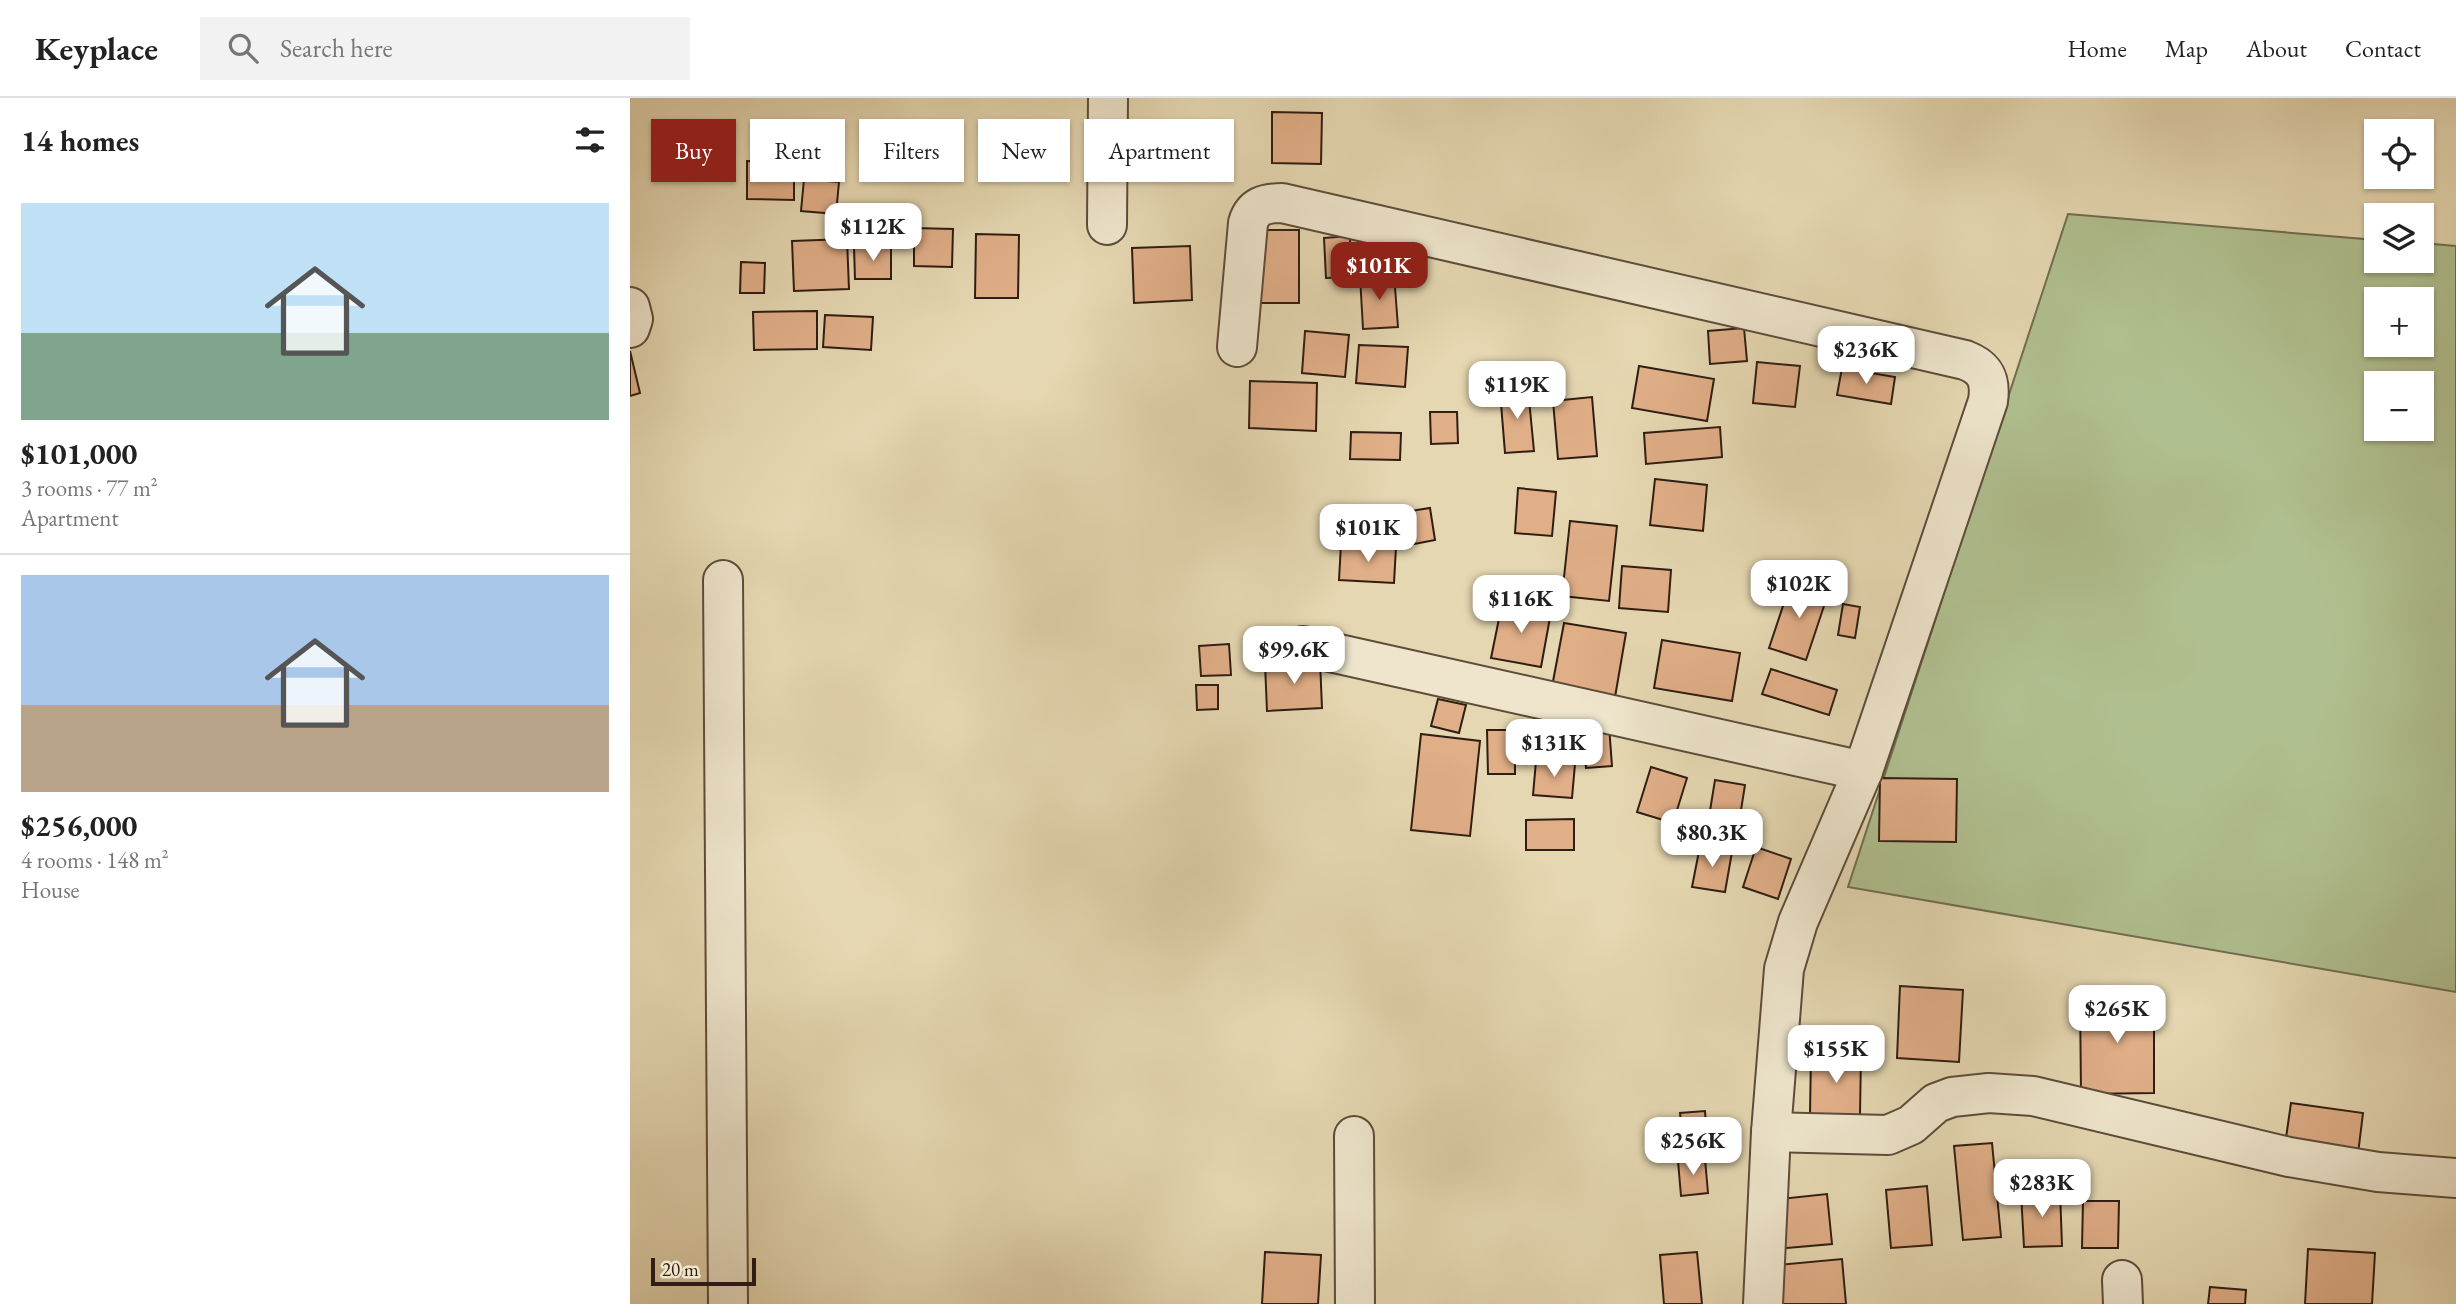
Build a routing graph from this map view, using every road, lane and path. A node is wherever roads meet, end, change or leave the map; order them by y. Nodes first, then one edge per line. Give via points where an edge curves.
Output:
1 (1108, 98) edge
2 (1107, 225) dead end
3 (630, 307) edge
4 (630, 328) edge
5 (1237, 347) dead end
6 (723, 580) dead end
7 (1303, 646) dead end
8 (1863, 771) junction
9 (1771, 1132) junction
10 (1354, 1136) dead end
11 (2456, 1178) edge
12 (728, 1304) edge
13 (1355, 1304) edge
14 (1763, 1304) edge

1 - 2 street
3 - 4 street
5 - 8 street via 1248,223 1251,213 1269,203 1977,365 1990,387 1987,401
6 - 12 street
7 - 8 street
8 - 9 street via 1798,922 1784,969
9 - 11 street via 1888,1135 1911,1125 1936,1103 1989,1093 2033,1097 2289,1157 2378,1172
9 - 14 street
10 - 13 street

